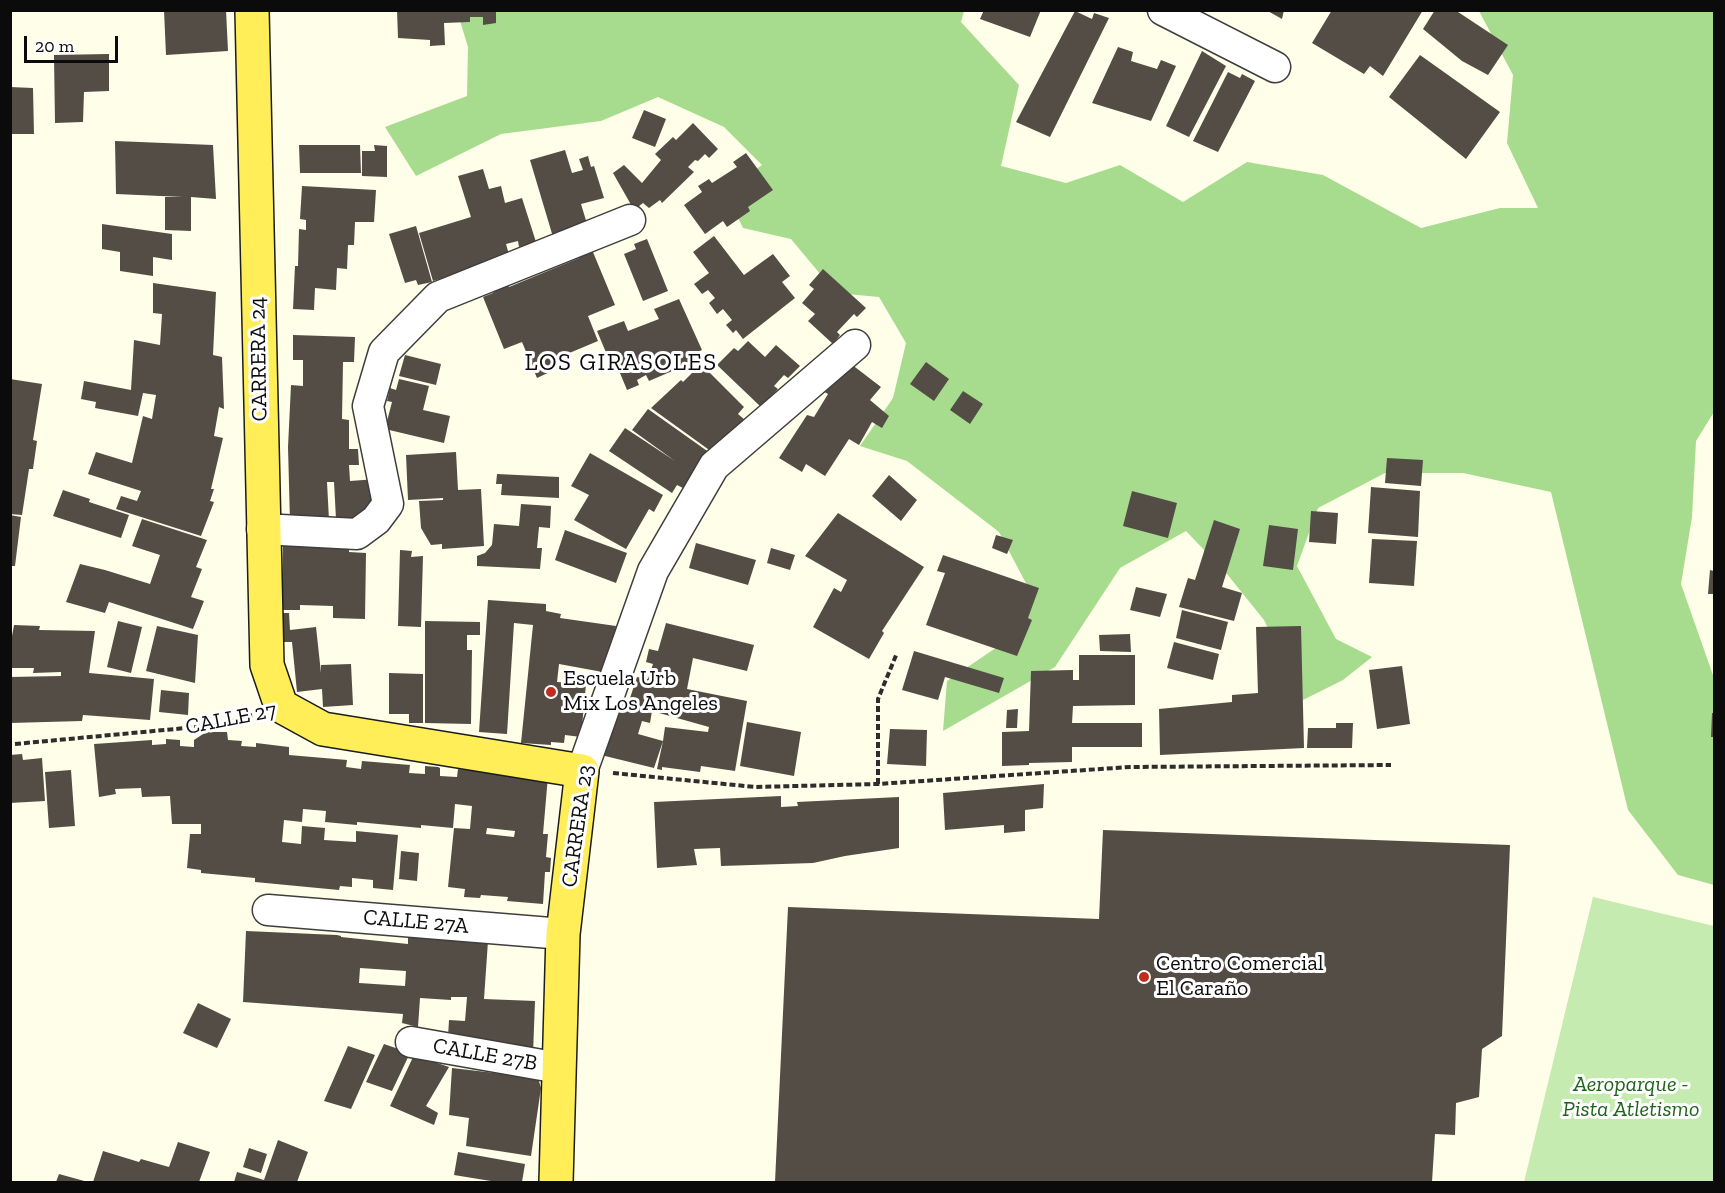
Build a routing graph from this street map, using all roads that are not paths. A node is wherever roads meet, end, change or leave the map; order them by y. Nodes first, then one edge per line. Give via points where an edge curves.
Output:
1 (252, 10) edge
2 (1163, 10) edge
3 (1275, 67) dead end
4 (630, 220) dead end
5 (855, 345) dead end
6 (262, 529) junction
7 (281, 706) joint
8 (582, 771) junction
9 (268, 910) dead end
10 (563, 934) junction
11 (411, 1042) dead end
12 (559, 1068) junction
13 (556, 1182) edge

1 - 6 main road, CARRERA 24
2 - 3 street
4 - 6 street via 438,297 384,352 368,406 388,504 376,520 357,534
5 - 8 street, CARRERA 23 via 714,466 653,571
6 - 7 main road, CARRERA 24 via 267,665
7 - 8 main road, CALLE 27 via 323,729
8 - 10 main road, CARRERA 23
9 - 10 street, CALLE 27A
10 - 12 main road, CARRERA 23
11 - 12 street, CALLE 27B
12 - 13 main road, CARRERA 23

